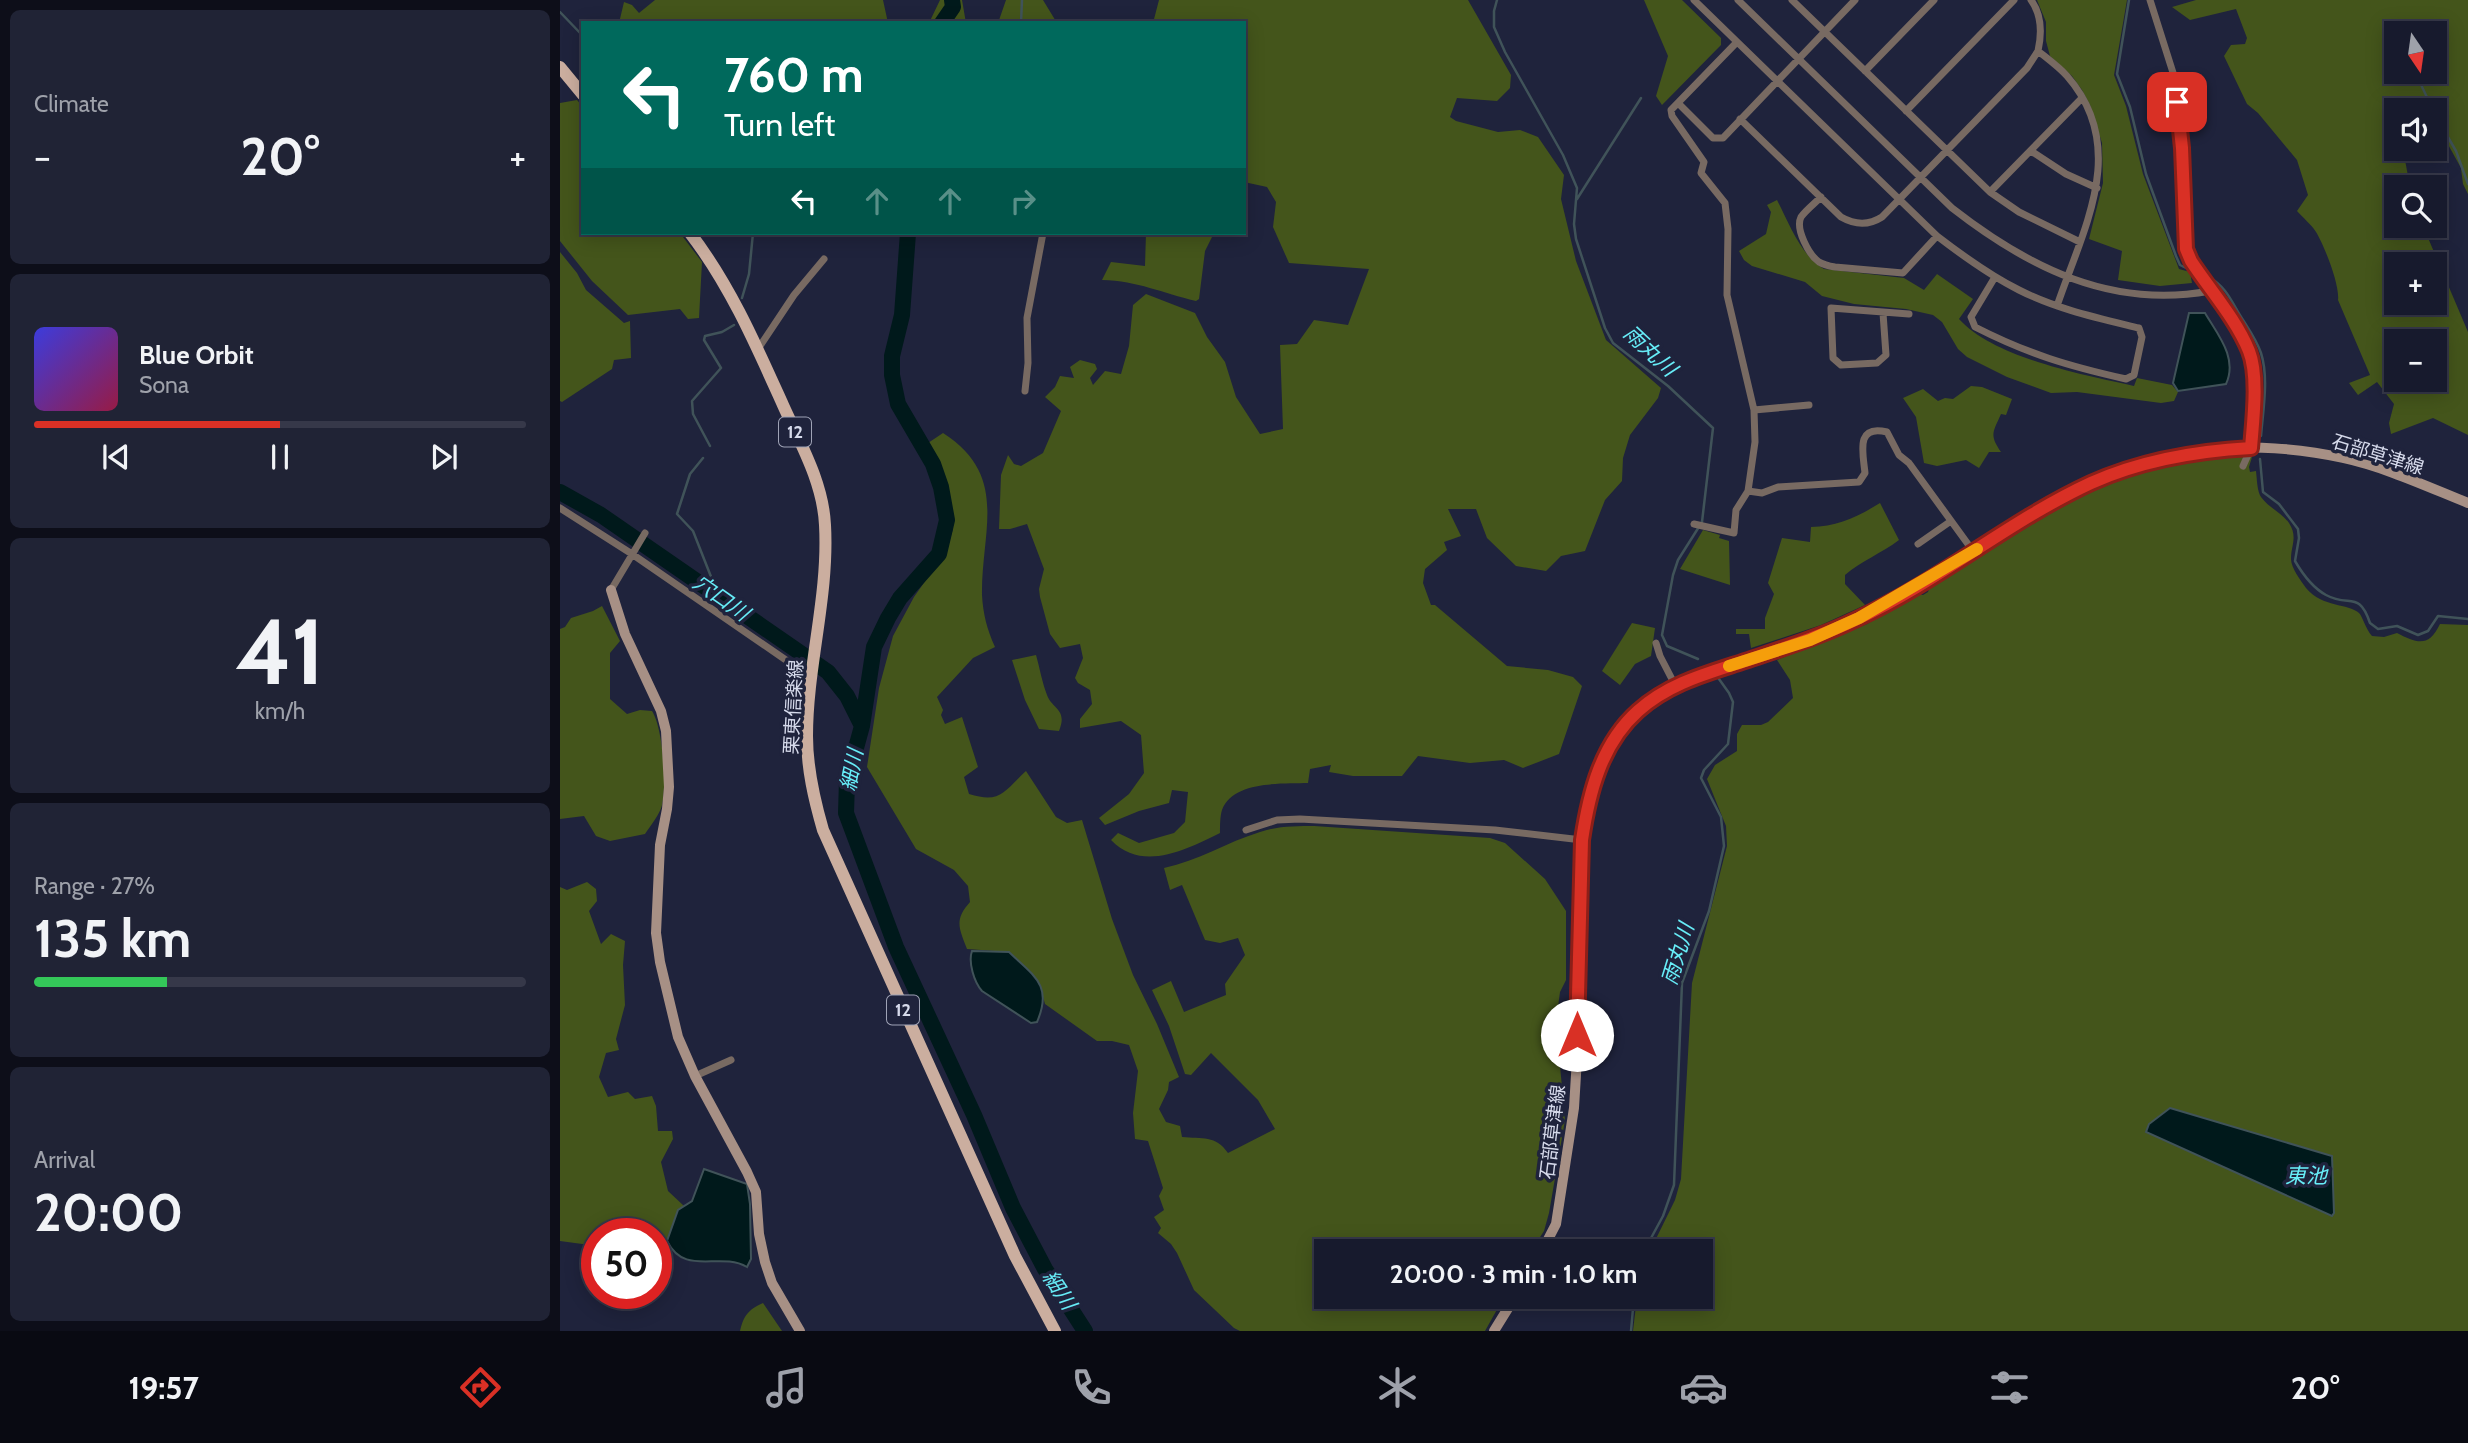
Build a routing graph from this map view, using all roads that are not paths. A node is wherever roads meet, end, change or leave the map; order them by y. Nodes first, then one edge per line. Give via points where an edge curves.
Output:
1 (1694, 0) edge
2 (1738, 0) edge
3 (1792, 0) edge
4 (1855, 0) edge
5 (1934, 0) edge
6 (2014, 0) edge
7 (2031, 0) edge
8 (2150, 0) edge
9 (1824, 32) junction
10 (1737, 42) junction
11 (2038, 51) junction
12 (1798, 59) junction
13 (560, 67) edge
14 (1865, 71) junction
15 (1778, 80) junction
16 (581, 93) edge
17 (2082, 98) junction
18 (1678, 103) junction
19 (1906, 111) junction
20 (1740, 119) junction
21 (1947, 150) junction
22 (2031, 151) junction
23 (1920, 177) junction
24 (2097, 188) junction
25 (1990, 192) junction
26 (1821, 197) junction
27 (1899, 199) junction
28 (692, 235) edge
29 (1043, 235) edge
30 (1937, 236) junction
31 (2080, 242) junction
32 (824, 259) dead end
33 (1995, 277) junction
34 (2067, 277) junction
35 (2210, 291) junction
36 (2057, 306) junction
37 (1883, 313) junction
38 (1909, 314) dead end
39 (758, 349) junction
40 (1025, 391) dead end
41 (1809, 405) dead end
42 (1754, 410) junction
43 (2251, 448) junction
44 (2243, 466) dead end
45 (1748, 491) junction
46 (2468, 503) edge
47 (560, 508) edge
48 (1951, 521) junction
49 (1698, 525) dead end
50 (645, 533) dead end
51 (1918, 544) dead end
52 (634, 551) junction
53 (1973, 551) junction
54 (611, 590) joint
55 (1656, 643) dead end
56 (811, 678) junction
57 (1675, 685) junction
58 (1246, 830) dead end
59 (1582, 840) junction
60 (731, 1060) dead end
61 (695, 1076) junction
62 (1548, 1239) edge
63 (1508, 1309) edge
64 (800, 1331) edge
65 (1055, 1331) edge
66 (1494, 1331) edge

1 - 10 street
2 - 12 street
3 - 9 street
4 - 9 street
5 - 14 street
6 - 19 street
7 - 11 street via 2041,25
8 - 35 street via 2175,79 2186,249
9 - 12 street
9 - 14 street
10 - 15 street
10 - 18 street
11 - 17 street via 2065,74
11 - 21 street
12 - 15 street
12 - 23 street
13 - 16 main road
14 - 19 street
15 - 20 street
15 - 27 street
17 - 22 street
17 - 24 street via 2098,141
18 - 20 street via 1713,138 1723,138
18 - 42 street via 1672,116 1704,162 1701,173 1725,204 1727,295
19 - 21 street
20 - 26 street
21 - 23 street
21 - 25 street
22 - 24 street
22 - 25 street
23 - 27 street
23 - 34 street via 1991,238 2034,264
24 - 31 street
25 - 31 street via 2027,217
26 - 27 street via 1841,217 1858,224 1874,222
26 - 30 street via 1801,218 1799,228 1810,252 1824,264 1903,273
27 - 30 street
28 - 39 main road, 栗東信楽線 / 12 via 730,293
29 - 40 street via 1027,318
30 - 33 street
31 - 34 street
32 - 39 street
33 - 36 street
33 - 36 street via 1971,317 1975,327 2065,365 2126,379 2134,374 2142,337 2139,328
34 - 35 street via 2149,295
34 - 36 street
35 - 43 street via 2250,353
37 - 37 street via 1831,308 1833,358 1841,365 1877,363 1885,355
37 - 38 street
39 - 56 main road, 栗東信楽線 / 12 via 818,483 825,523
41 - 42 street
42 - 45 street
43 - 44 street
43 - 46 main road, 石部草津線 via 2344,458
43 - 53 main road, 石部草津線 via 2167,457 2114,474 2062,498
45 - 48 street via 1859,482 1865,473 1862,443 1876,429 1887,432 1899,455
45 - 49 street via 1736,510 1734,533
47 - 52 street
48 - 51 street
48 - 53 street
50 - 52 street
52 - 54 street
52 - 56 street
53 - 57 main road, 石部草津線 via 1859,618 1810,640
54 - 61 main road via 666,731 669,787 660,845 656,933 678,1037
55 - 57 street
56 - 65 main road, 栗東信楽線 / 12 via 809,774 823,830 1015,1256
57 - 59 main road, 石部草津線 via 1640,709 1609,746 1594,781
58 - 59 street via 1277,820 1322,820
59 - 62 main road, 石部草津線 via 1574,1108 1556,1224
60 - 61 street
61 - 64 main road via 747,1172 772,1283
63 - 66 main road

